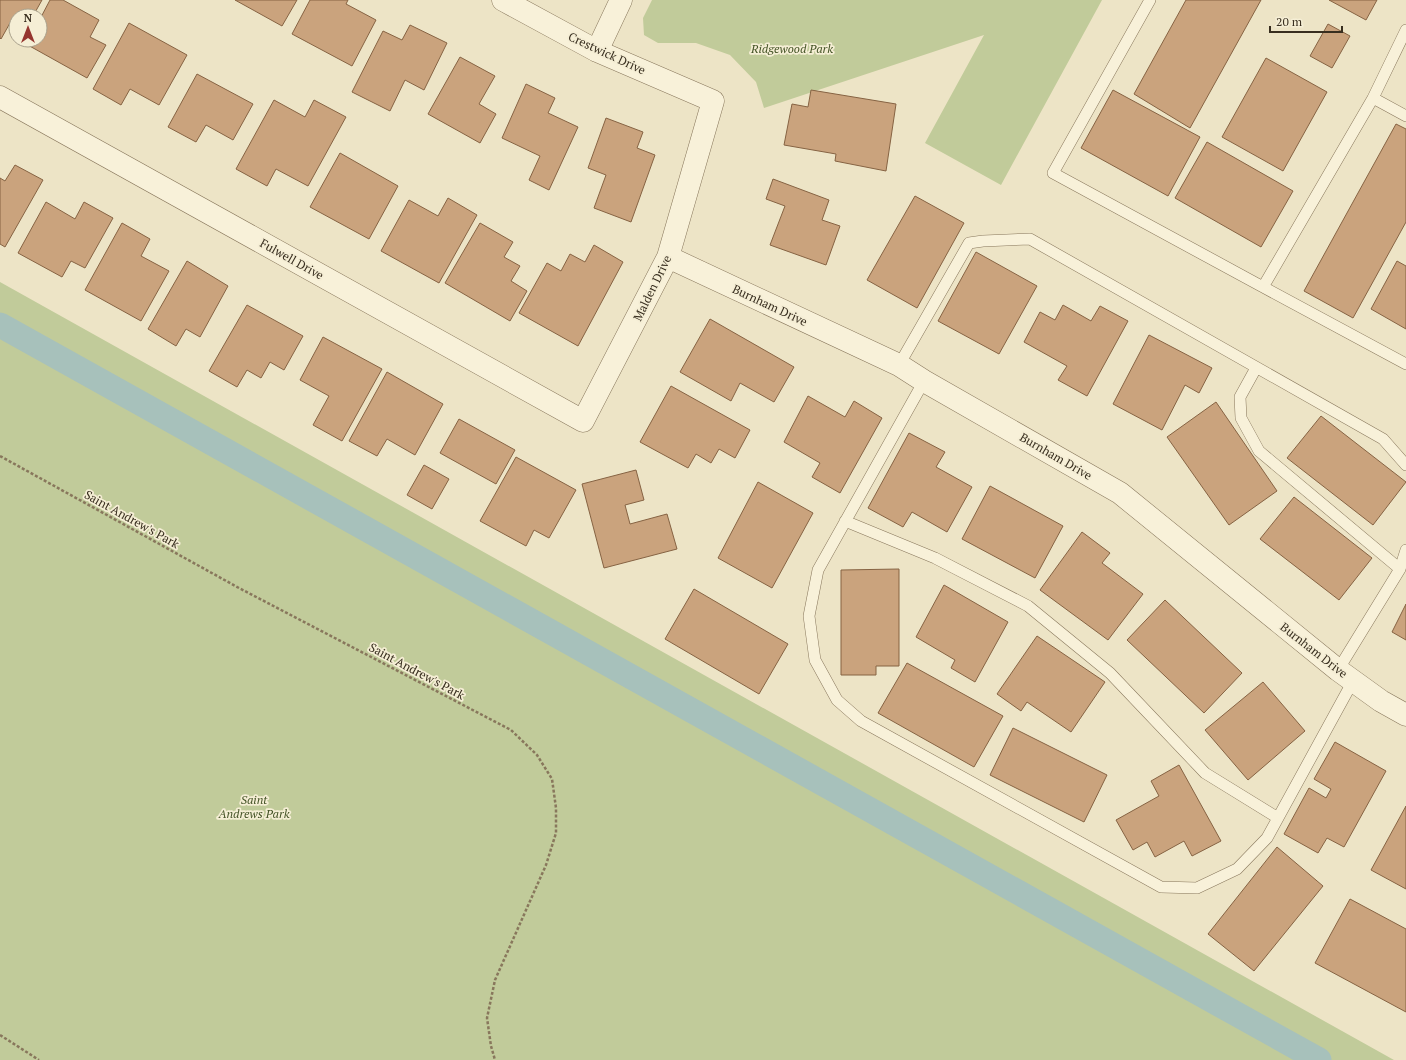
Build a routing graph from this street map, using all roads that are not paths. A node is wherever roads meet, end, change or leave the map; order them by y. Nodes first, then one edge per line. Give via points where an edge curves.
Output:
1 (503, 0) edge
2 (621, 0) edge
3 (1150, 0) edge
4 (1406, 30) edge
5 (596, 51) junction
6 (0, 97) edge
7 (1374, 98) junction
8 (714, 101) joint
9 (1406, 116) edge
10 (668, 257) junction
11 (1263, 287) junction
12 (1406, 364) edge
13 (899, 365) junction
14 (1256, 368) junction
15 (924, 381) junction
16 (583, 421) joint
17 (1406, 465) edge
18 (845, 521) junction
19 (1406, 550) edge
20 (1400, 569) junction
21 (1345, 675) junction
22 (1406, 715) edge
23 (1278, 818) junction

1 - 5 street, Crestwick Drive
2 - 5 street
3 - 11 lane via 1053,173
4 - 7 lane
5 - 8 street, Crestwick Drive
6 - 16 street, Fulwell Drive
7 - 9 lane
7 - 11 lane
8 - 10 street, Malden Drive
10 - 13 street, Burnham Drive
10 - 16 street, Malden Drive
11 - 12 lane
13 - 14 lane via 969,243 1030,239
13 - 15 street, Burnham Drive
14 - 17 lane via 1383,439
14 - 20 lane via 1240,397 1240,418 1259,451
15 - 18 lane
15 - 21 street, Burnham Drive via 1120,493
18 - 23 lane via 935,558 1028,606 1110,673 1205,773
18 - 23 lane via 818,570 809,616 815,660 837,700 861,721 1161,887 1197,888 1237,869 1267,838
19 - 20 lane
20 - 21 lane
21 - 22 street, Burnham Drive via 1381,701
21 - 23 lane

